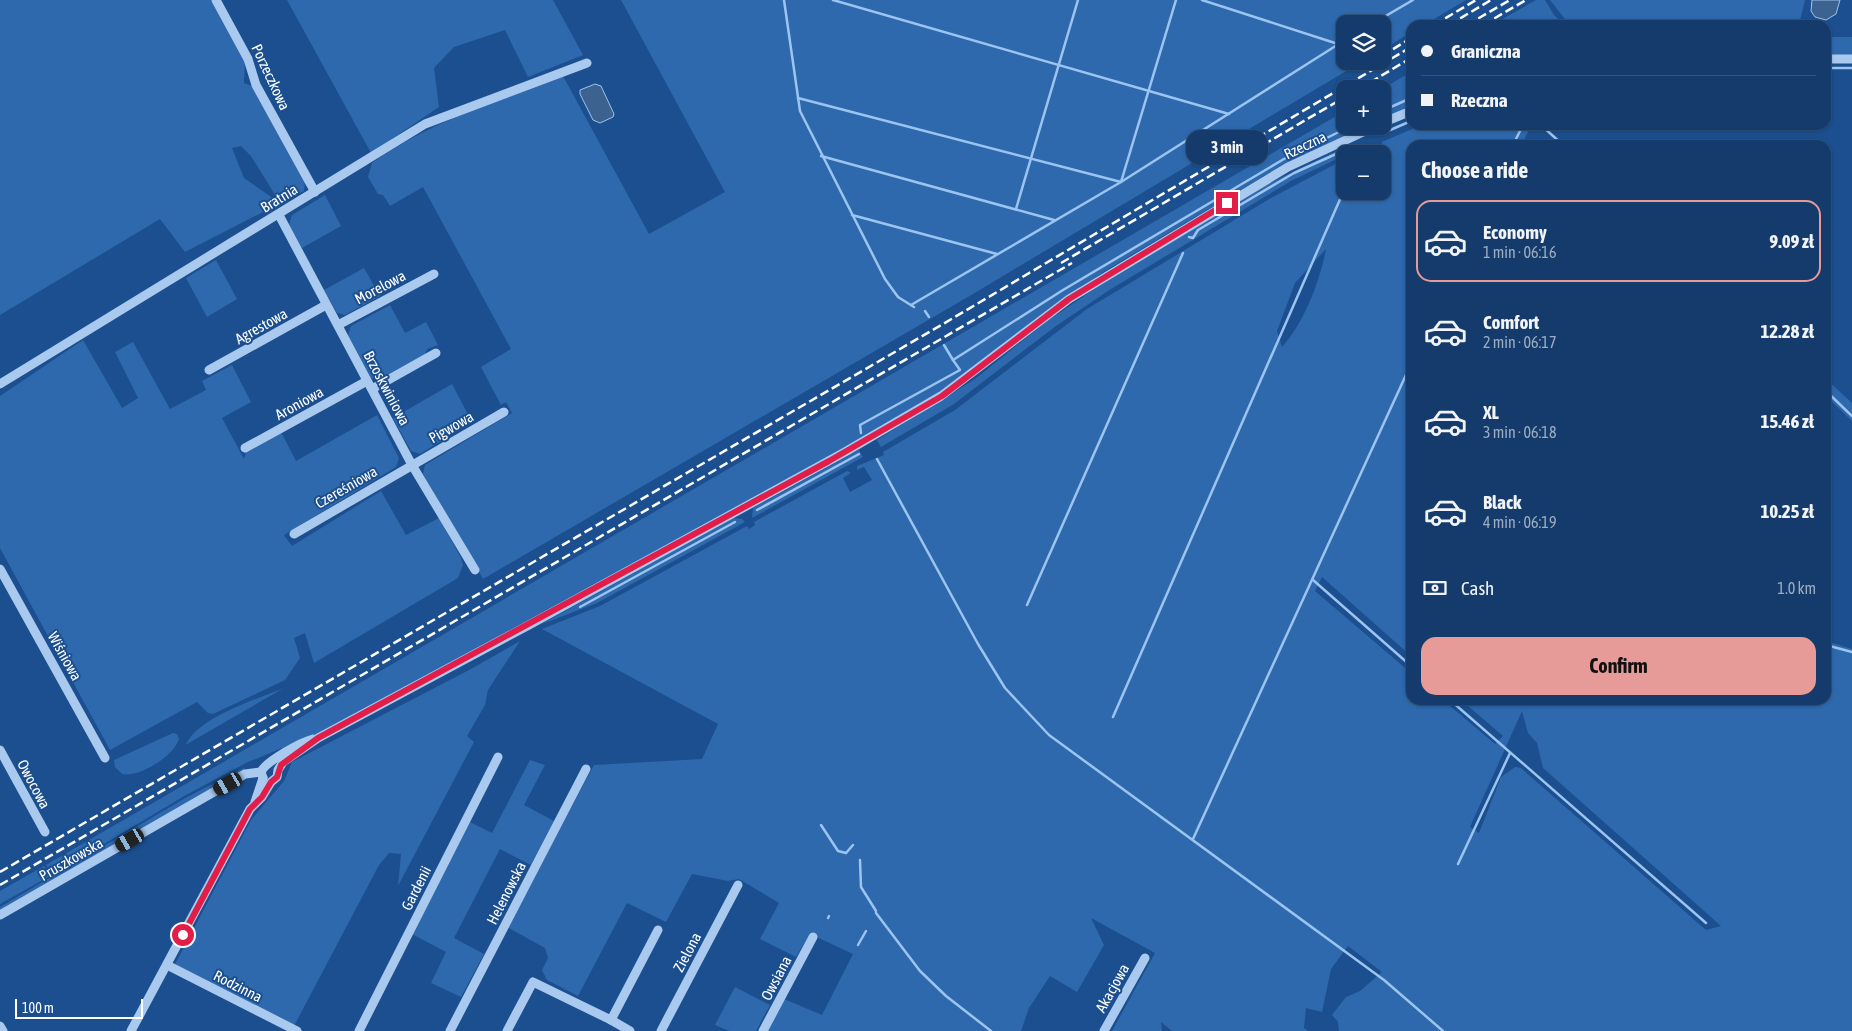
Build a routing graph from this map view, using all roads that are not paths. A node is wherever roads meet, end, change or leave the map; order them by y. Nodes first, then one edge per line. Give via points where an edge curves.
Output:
1 (216, 0) edge
2 (1831, 59) edge
3 (1852, 59) edge
4 (587, 63) dead end
5 (1406, 113) edge
6 (1391, 119) edge
7 (1357, 135) edge
8 (315, 192) junction
9 (279, 215) junction
10 (434, 274) dead end
11 (326, 305) junction
12 (338, 325) junction
13 (436, 353) dead end
14 (209, 370) dead end
15 (0, 384) edge
16 (369, 385) junction
17 (504, 412) dead end
18 (245, 448) dead end
19 (412, 465) junction
20 (294, 534) dead end
21 (0, 569) edge
22 (475, 570) dead end
23 (318, 738) junction
24 (0, 750) edge
25 (498, 757) dead end
26 (105, 758) dead end
27 (269, 765) junction
28 (586, 769) dead end
29 (278, 770) junction
30 (265, 777) junction
31 (45, 832) dead end
32 (738, 885) dead end
33 (0, 915) edge
34 (658, 930) dead end
35 (813, 938) dead end
36 (1144, 958) dead end
37 (167, 964) junction
38 (611, 1020) junction
39 (0, 1026) edge
40 (292, 1030) edge
41 (3, 1031) edge
42 (131, 1031) edge
43 (359, 1031) edge
44 (450, 1031) edge
45 (507, 1031) edge
46 (630, 1031) edge
47 (661, 1031) edge
48 (763, 1031) edge
49 (1104, 1031) edge

1 - 8 street, Porzeczkowa via 248,59 256,85
2 - 3 street
4 - 8 street, Bratnia via 425,124
5 - 6 street
7 - 23 street, Rzeczna via 1288,167 1119,268 1050,313 942,396 894,424
8 - 9 street, Bratnia
9 - 11 street, Brzoskwiniowa
9 - 15 street, Bratnia
10 - 12 street, Morelowa
11 - 12 street, Brzoskwiniowa
11 - 14 street, Agrestowa
12 - 16 street, Brzoskwiniowa
13 - 16 street, Aroniowa
16 - 18 street, Aroniowa
16 - 19 street, Brzoskwiniowa
17 - 19 street, Pigwowa
19 - 20 street, Czereśniowa
19 - 22 street, Brzoskwiniowa
21 - 26 street, Wiśniowa
23 - 27 street, Rzeczna via 292,747
23 - 29 street, Rzeczna via 285,760
24 - 31 street, Owocowa
25 - 43 street, Gardenii
27 - 29 street
27 - 30 street, Rzeczna via 264,766
28 - 44 street, Helenowska
29 - 30 street, Rzeczna via 277,777
30 - 33 street, Pruszkowska via 244,774
30 - 37 street, Rzeczna via 255,802
32 - 47 street, Zielona
34 - 38 street
35 - 48 street, Owsiana
36 - 49 street, Akacjowa
37 - 40 street, Rodzinna
37 - 42 street, Rzeczna
38 - 45 street via 533,982
38 - 46 street
39 - 41 street

